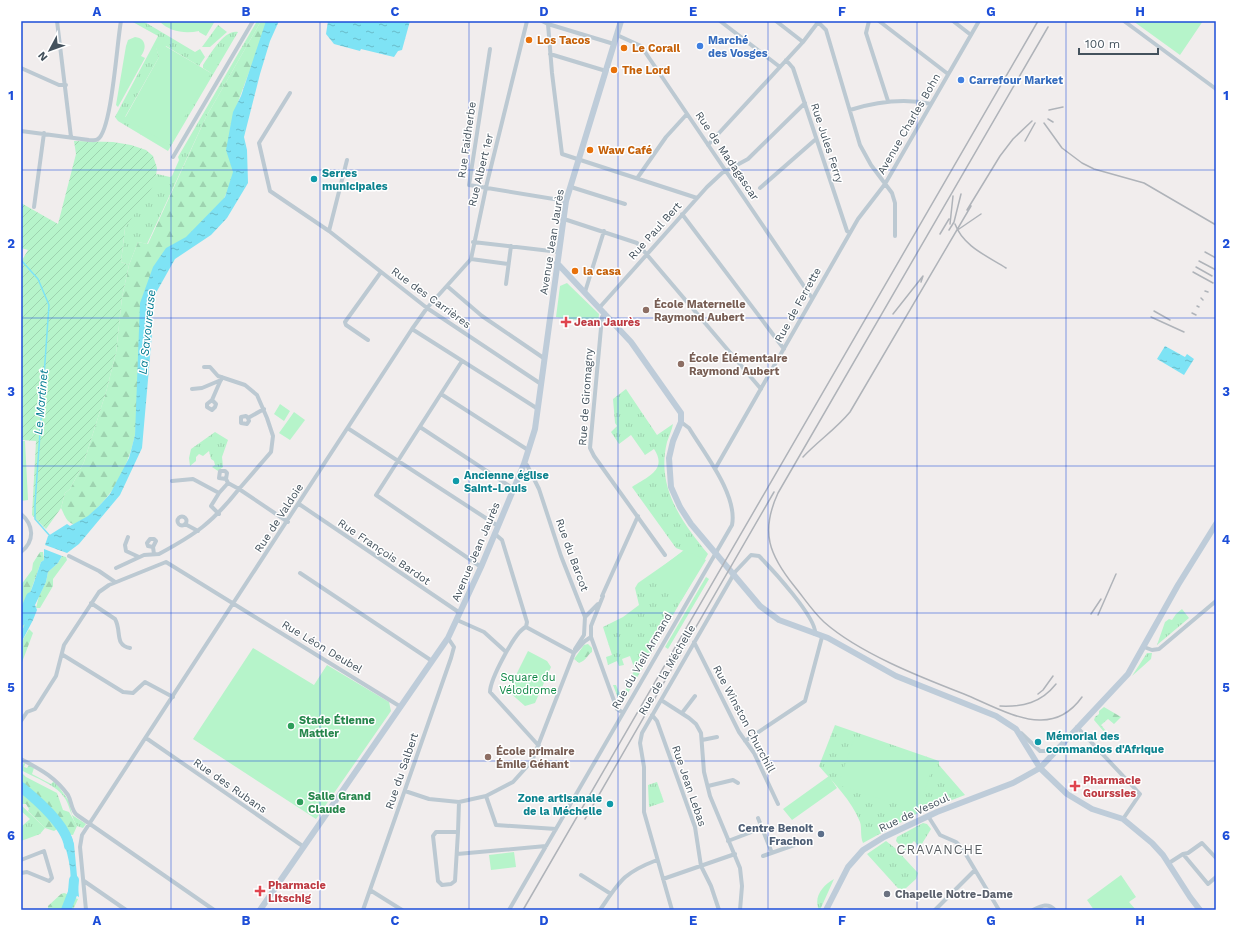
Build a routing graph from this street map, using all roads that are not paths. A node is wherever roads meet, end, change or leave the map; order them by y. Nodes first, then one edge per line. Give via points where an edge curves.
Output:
1 (51, 21) edge
2 (121, 21) edge
3 (252, 21) edge
4 (527, 21) edge
5 (542, 21) edge
6 (621, 21) edge
7 (720, 21) edge
8 (776, 21) edge
9 (818, 21) edge
10 (869, 21) edge
11 (879, 21) edge
12 (953, 21) edge
13 (979, 21) edge
14 (1124, 21) edge
15 (57, 22) edge
16 (548, 24) junction
17 (617, 35) junction
18 (971, 35) junction
19 (803, 42) junction
20 (614, 44) junction
21 (490, 49) dead end
22 (550, 54) junction
23 (786, 60) junction
24 (780, 67) junction
25 (21, 68) edge
26 (606, 72) junction
27 (948, 74) junction
28 (66, 85) junction
29 (1216, 89) edge
30 (290, 93) dead end
31 (888, 101) junction
32 (805, 103) junction
33 (931, 104) junction
34 (850, 110) junction
35 (687, 114) junction
36 (21, 131) edge
37 (44, 133) junction
38 (72, 138) junction
39 (816, 139) junction
40 (708, 144) junction
41 (173, 157) dead end
42 (579, 159) junction
43 (347, 160) dead end
44 (726, 171) junction
45 (638, 177) junction
46 (886, 184) junction
47 (571, 187) junction
48 (486, 188) junction
49 (760, 188) dead end
50 (697, 198) junction
51 (566, 201) junction
52 (625, 204) dead end
53 (34, 207) dead end
54 (682, 214) junction
55 (564, 219) junction
56 (329, 231) junction
57 (604, 231) junction
58 (850, 233) junction
59 (895, 236) dead end
60 (473, 242) junction
61 (511, 246) junction
62 (559, 252) junction
63 (646, 253) junction
64 (471, 258) junction
65 (557, 263) junction
66 (508, 264) junction
67 (381, 272) junction
68 (506, 284) dead end
69 (446, 286) junction
70 (585, 292) junction
71 (812, 298) junction
72 (600, 307) junction
73 (427, 308) junction
74 (605, 313) junction
75 (412, 329) junction
76 (368, 340) dead end
77 (784, 349) junction
78 (545, 359) junction
79 (462, 361) junction
80 (204, 367) dead end
81 (222, 379) junction
82 (541, 384) junction
83 (192, 389) dead end
84 (761, 389) junction
85 (441, 394) junction
86 (212, 400) dead end
87 (264, 408) junction
88 (538, 409) junction
89 (248, 418) dead end
90 (681, 422) junction
91 (420, 427) junction
92 (349, 429) junction
93 (528, 450) junction
94 (397, 461) junction
95 (524, 464) junction
96 (715, 469) junction
97 (226, 479) dead end
98 (172, 481) dead end
99 (228, 483) junction
100 (239, 489) junction
101 (514, 489) junction
102 (219, 493) junction
103 (299, 504) junction
104 (21, 514) edge
105 (218, 514) junction
106 (638, 516) junction
107 (288, 522) junction
108 (185, 524) dead end
109 (498, 526) junction
110 (1215, 527) edge
111 (198, 531) junction
112 (495, 534) junction
113 (128, 537) dead end
114 (153, 547) dead end
115 (21, 552) edge
116 (156, 554) junction
117 (665, 555) dead end
118 (68, 556) dead end
119 (138, 557) junction
120 (162, 563) junction
121 (481, 567) junction
122 (116, 568) dead end
123 (300, 573) dead end
124 (115, 582) junction
125 (603, 596) junction
126 (1216, 601) edge
127 (91, 603) junction
128 (234, 604) junction
129 (460, 614) junction
130 (585, 617) junction
131 (457, 620) junction
132 (592, 622) junction
133 (526, 627) junction
134 (584, 633) junction
135 (815, 634) junction
136 (592, 637) junction
137 (822, 637) junction
138 (448, 638) junction
139 (694, 642) junction
140 (1144, 647) junction
141 (130, 648) dead end
142 (506, 652) junction
143 (574, 653) junction
144 (63, 655) junction
145 (432, 661) junction
146 (695, 696) dead end
147 (173, 697) junction
148 (661, 700) junction
149 (401, 707) junction
150 (622, 712) junction
151 (682, 714) junction
152 (652, 715) junction
153 (21, 721) edge
154 (1077, 727) junction
155 (1016, 729) junction
156 (717, 737) dead end
157 (146, 738) junction
158 (702, 740) junction
159 (745, 741) junction
160 (1062, 745) junction
161 (539, 746) junction
162 (21, 759) edge
163 (1040, 768) junction
164 (738, 783) dead end
165 (708, 786) junction
166 (405, 791) junction
167 (486, 796) junction
168 (459, 802) junction
169 (778, 804) dead end
170 (928, 816) junction
171 (758, 818) dead end
172 (1123, 819) junction
173 (90, 824) junction
174 (762, 828) junction
175 (556, 829) junction
176 (458, 832) junction
177 (728, 841) junction
178 (797, 844) dead end
179 (546, 846) junction
180 (304, 847) junction
181 (772, 853) junction
182 (458, 854) junction
183 (735, 854) junction
184 (1183, 854) junction
185 (763, 856) dead end
186 (1216, 858) edge
187 (21, 860) edge
188 (657, 860) junction
189 (1169, 863) junction
190 (701, 866) junction
191 (975, 870) junction
192 (21, 873) edge
193 (581, 875) dead end
194 (1216, 877) edge
195 (663, 879) junction
196 (84, 881) junction
197 (370, 890) junction
198 (611, 894) junction
199 (86, 910) edge
200 (126, 910) edge
201 (214, 910) edge
202 (260, 910) edge
203 (363, 910) edge
204 (402, 910) edge
205 (509, 910) edge
206 (600, 910) edge
207 (672, 910) edge
208 (719, 910) edge
209 (740, 910) edge
210 (826, 910) edge
211 (935, 910) edge
212 (999, 910) edge
213 (1033, 910) edge
214 (1055, 910) edge
215 (1200, 910) edge

1 - 15 street
2 - 38 street via 104,128 96,140
3 - 41 street
4 - 48 street, Rue Albert 1er
5 - 16 street
6 - 17 main road, Avenue Jean Jaurès
7 - 24 street
8 - 19 street
9 - 19 street
9 - 34 street via 826,30
10 - 31 street via 866,33
11 - 27 street
12 - 18 street
13 - 18 street, Avenue Charles Bohn
14 - 29 street
15 - 28 street
16 - 20 street
16 - 22 street
17 - 20 main road, Avenue Jean Jaurès
17 - 35 street, Rue de Madagascar via 641,46
18 - 27 street, Avenue Charles Bohn
19 - 23 street
20 - 26 main road, Avenue Jean Jaurès
21 - 48 street, Rue Faidherbe via 469,185
22 - 26 street
22 - 42 street via 562,154
23 - 24 street
23 - 32 street, Rue Jules Ferry via 793,68
24 - 40 street
25 - 28 street
26 - 42 main road, Avenue Jean Jaurès
27 - 33 street, Avenue Charles Bohn
28 - 38 street
30 - 56 street, Rue des Carrières via 259,143 270,190
31 - 33 street
31 - 34 street
32 - 39 street, Rue Jules Ferry
32 - 44 street, Rue Paul Bert via 748,159
33 - 46 street, Avenue Charles Bohn
34 - 46 street via 860,145
35 - 40 street, Rue de Madagascar
35 - 45 street via 666,137
36 - 37 street
37 - 38 street
37 - 53 street
39 - 49 street
39 - 58 street, Rue Jules Ferry via 847,231
40 - 44 street, Rue de Madagascar
42 - 45 street
42 - 47 main road, Avenue Jean Jaurès
43 - 56 street
44 - 50 street, Rue Paul Bert
44 - 71 street, Rue de Madagascar
45 - 50 street
46 - 58 street, Avenue Charles Bohn via 858,218
46 - 59 street via 895,203
47 - 51 main road, Avenue Jean Jaurès
47 - 52 street
48 - 51 street, Rue Faidherbe
48 - 60 street, Rue Albert 1er
50 - 54 street, Rue Paul Bert
51 - 55 main road, Avenue Jean Jaurès
54 - 63 street, Rue Paul Bert
54 - 77 street
55 - 57 street
55 - 62 main road, Avenue Jean Jaurès
56 - 67 street, Rue des Carrières
57 - 63 street via 634,241
57 - 70 street
58 - 71 street, Rue de Ferrette
60 - 61 street
60 - 64 street, Rue Albert 1er
61 - 62 street
61 - 66 street
62 - 65 main road, Avenue Jean Jaurès
63 - 72 street, Rue Paul Bert
63 - 84 street
64 - 66 street
64 - 69 street
65 - 70 main road
65 - 78 main road, Avenue Jean Jaurès
66 - 68 street
67 - 73 street, Rue des Carrières
67 - 76 street via 345,322
69 - 73 street
69 - 78 street via 482,316
70 - 72 main road
71 - 77 street, Rue de Ferrette
72 - 74 main road
73 - 75 street, Rue de Valdoie
73 - 82 street, Rue des Carrières
74 - 90 main road via 658,378 681,413
74 - 106 street, Rue de Giromagny via 602,317 590,448
75 - 79 street
75 - 92 street, Rue de Valdoie
77 - 84 street, Rue de Ferrette
78 - 82 main road, Avenue Jean Jaurès
79 - 85 street
79 - 88 street
80 - 81 street via 210,367
81 - 83 street via 202,388
81 - 86 street
81 - 87 street via 237,382 252,390
82 - 88 main road, Avenue Jean Jaurès
84 - 96 street, Rue de Ferrette
85 - 91 street
85 - 93 street
87 - 89 street
87 - 100 street via 273,436 271,452
88 - 93 main road, Avenue Jean Jaurès
90 - 96 street, Rue du Vieil Armand via 689,428
90 - 135 main road via 669,458 672,487 680,507 706,543 760,606 791,626
91 - 94 street
91 - 101 street
92 - 94 street
92 - 103 street, Rue de Valdoie
93 - 95 main road, Avenue Jean Jaurès
94 - 109 street
94 - 121 street via 376,495
95 - 101 main road, Avenue Jean Jaurès
95 - 130 street, Rue du Barcot via 527,465 539,489
96 - 150 street, Rue du Vieil Armand via 732,504 732,525
97 - 99 street
98 - 102 street via 192,479
99 - 100 street
99 - 102 street
100 - 105 street
100 - 107 street
101 - 109 main road, Avenue Jean Jaurès
102 - 105 street via 211,506
103 - 107 street, Rue de Valdoie
103 - 129 street, Rue François Bardot
104 - 115 street via 29,522 31,533 26,547
105 - 111 street
106 - 117 street
106 - 125 street
107 - 128 street, Rue de Valdoie
108 - 111 street
109 - 112 main road, Avenue Jean Jaurès
110 - 140 main road, Rue de Vesoul via 1178,585
111 - 116 street
112 - 121 main road, Avenue Jean Jaurès
112 - 133 street via 502,540 527,622
113 - 119 street via 126,551
114 - 116 street
116 - 119 street
116 - 120 street
118 - 124 street
119 - 122 street
120 - 124 street
120 - 128 street, Rue Léon Deubel via 169,563
121 - 129 main road, Avenue Jean Jaurès
123 - 145 street
124 - 127 street via 99,592
125 - 130 street via 594,610
125 - 132 street
126 - 140 street via 1159,649
127 - 141 street via 115,619 120,643
127 - 144 street via 64,645
128 - 147 street, Rue de Valdoie
128 - 149 street, Rue Léon Deubel
129 - 131 main road, Avenue Jean Jaurès
130 - 132 street
130 - 134 street, Rue du Barcot
131 - 138 main road, Avenue Jean Jaurès
131 - 142 street via 484,632
132 - 136 street
133 - 142 street via 518,631
133 - 143 street
134 - 136 street
134 - 143 street, Rue du Barcot
135 - 137 main road
135 - 139 street, Rue de la Méchelle via 816,629 811,619 774,571 754,555 744,561 735,572
136 - 143 street
136 - 150 street via 616,705
137 - 155 main road via 896,676 996,716
137 - 159 street via 805,701
138 - 145 main road, Avenue Jean Jaurès
138 - 166 street, Rue du Salbert via 454,647 451,658
139 - 148 street, Rue de la Méchelle
139 - 159 street, Rue Winston Churchill
140 - 154 main road, Rue de Vesoul via 1121,683
142 - 161 street via 490,692
143 - 161 street, Rue du Barcot
144 - 147 street via 123,692 133,693 145,682
144 - 153 street via 54,680 35,709 27,712
145 - 149 main road, Avenue Jean Jaurès
146 - 151 street
147 - 157 street, Rue de Valdoie
148 - 151 street
148 - 152 street, Rue de la Méchelle
149 - 180 main road, Avenue Jean Jaurès
150 - 175 street, Rue du Vieil Armand
151 - 158 street via 696,724
152 - 188 street, Rue de la Méchelle via 642,733 640,743 644,767 644,812
152 - 190 street, Rue Jean Lebas via 657,721 695,827
154 - 160 main road, Rue de Vesoul
154 - 172 street via 1140,794
155 - 160 street via 1040,751 1050,751
155 - 163 main road
156 - 158 street
157 - 173 street, Rue de Valdoie
157 - 180 street, Rue des Rubans
158 - 165 street
159 - 169 street, Rue Winston Churchill via 754,753
160 - 163 main road, Rue de Vesoul
161 - 167 street, Rue du Barcot via 532,761 520,775 502,789
162 - 173 street via 55,779 71,800 74,812
163 - 170 main road, Rue de Vesoul via 1013,783
163 - 172 main road via 1067,794 1082,804
164 - 165 street via 733,780
165 - 177 street
166 - 168 street, Rue du Barcot via 428,799
166 - 197 street, Rue du Salbert
167 - 168 street, Rue du Barcot
167 - 175 street via 496,825
168 - 176 street
170 - 191 street via 940,835 960,845
170 - 210 main road, Rue de Vesoul via 857,855
171 - 174 street
172 - 189 main road via 1152,843
173 - 196 street, Rue de Valdoie via 80,842
173 - 201 street
174 - 177 street
174 - 181 street
175 - 179 street, Rue du Vieil Armand
176 - 182 street
176 - 182 street via 436,832 433,836 438,881 442,885 455,881
177 - 183 street
178 - 181 street
179 - 182 street
179 - 205 street, Rue du Vieil Armand
180 - 202 main road, Avenue Jean Jaurès
181 - 185 street
183 - 190 street
183 - 209 street via 742,880
184 - 186 street via 1202,843
184 - 189 street
184 - 194 street via 1208,884
187 - 192 street via 44,851 52,878 49,882 27,872
188 - 195 street, Rue de la Méchelle
188 - 198 street via 630,872
189 - 215 main road
190 - 195 street
190 - 208 street, Rue Jean Lebas
191 - 211 street
191 - 212 street
193 - 198 street
195 - 207 street, Rue de la Méchelle
196 - 199 street, Rue de Valdoie
196 - 200 street
197 - 203 street, Rue du Salbert
197 - 204 street
198 - 206 street
213 - 214 street via 1047,905

